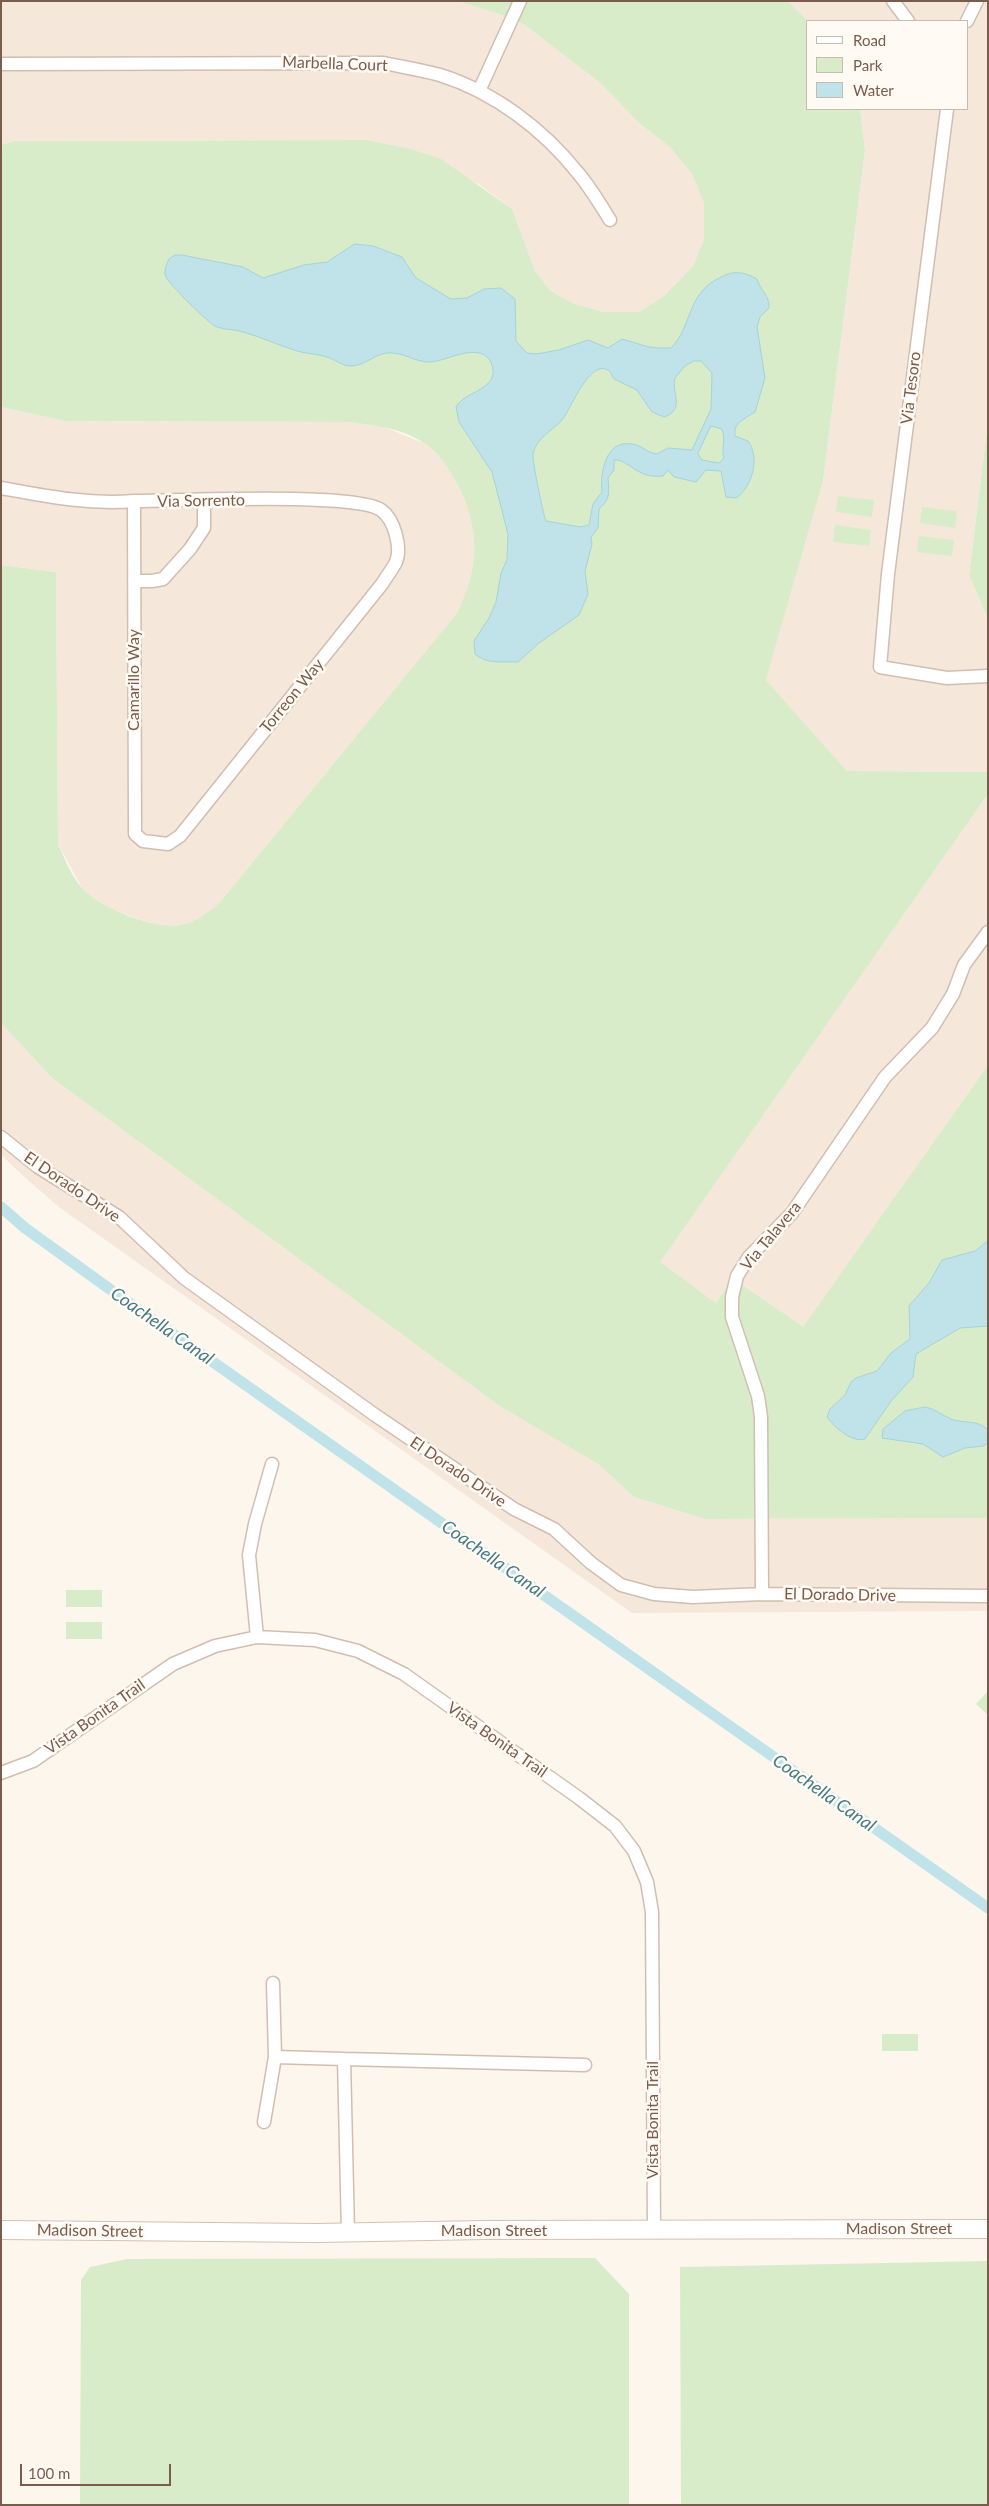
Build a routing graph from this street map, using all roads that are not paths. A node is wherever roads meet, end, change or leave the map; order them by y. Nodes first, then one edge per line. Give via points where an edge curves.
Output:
1 (520, 1) edge
2 (893, 1) edge
3 (977, 1) edge
4 (907, 20) edge
5 (968, 20) edge
6 (1, 64) edge
7 (479, 91) junction
8 (947, 110) edge
9 (610, 220) dead end
10 (1, 488) edge
11 (204, 500) junction
12 (134, 501) junction
13 (393, 526) joint
14 (134, 581) junction
15 (988, 676) edge
16 (156, 844) joint
17 (988, 932) edge
18 (1, 1137) edge
19 (272, 1464) dead end
20 (762, 1594) junction
21 (988, 1596) edge
22 (257, 1638) junction
23 (1, 1773) edge
24 (273, 1983) dead end
25 (275, 2057) junction
26 (344, 2059) junction
27 (585, 2065) dead end
28 (264, 2122) dead end
29 (988, 2228) edge
30 (1, 2230) edge
31 (654, 2230) junction
32 (348, 2233) junction

1 - 7 street
2 - 4 street
3 - 5 street
6 - 7 street, Marbella Court via 384,63 440,76
7 - 9 street, Marbella Court via 508,108 544,137 578,173
8 - 15 street, Via Tesoro via 888,574 880,668 947,678
10 - 12 street, Via Sorrento via 80,501
11 - 12 street, Via Sorrento
11 - 13 street, Via Sorrento via 354,502 381,510
11 - 14 street via 204,528 190,549 163,578 152,582
12 - 14 street, Camarillo Way
13 - 16 street, Torreon Way via 397,560 382,584 180,836 168,844
14 - 16 street, Camarillo Way via 135,834 143,841
17 - 20 street, Via Talavera via 964,965 953,994 932,1028 885,1077 792,1213 749,1257 737,1276 732,1317 758,1396 761,1417
18 - 20 street, El Dorado Drive via 38,1166 119,1217 184,1278 383,1421 514,1509 554,1529 621,1585 654,1594 693,1597
19 - 22 street via 249,1555
20 - 21 street, El Dorado Drive
22 - 23 street, Vista Bonita Trail via 214,1646 173,1664 33,1761
22 - 31 street, Vista Bonita Trail via 315,1640 358,1651 404,1674 579,1798 615,1826 634,1851 647,1882 652,1912
24 - 25 street
25 - 26 street
25 - 28 street
26 - 27 street
26 - 32 street
29 - 31 street, Madison Street
30 - 32 street, Madison Street
31 - 32 street, Madison Street

